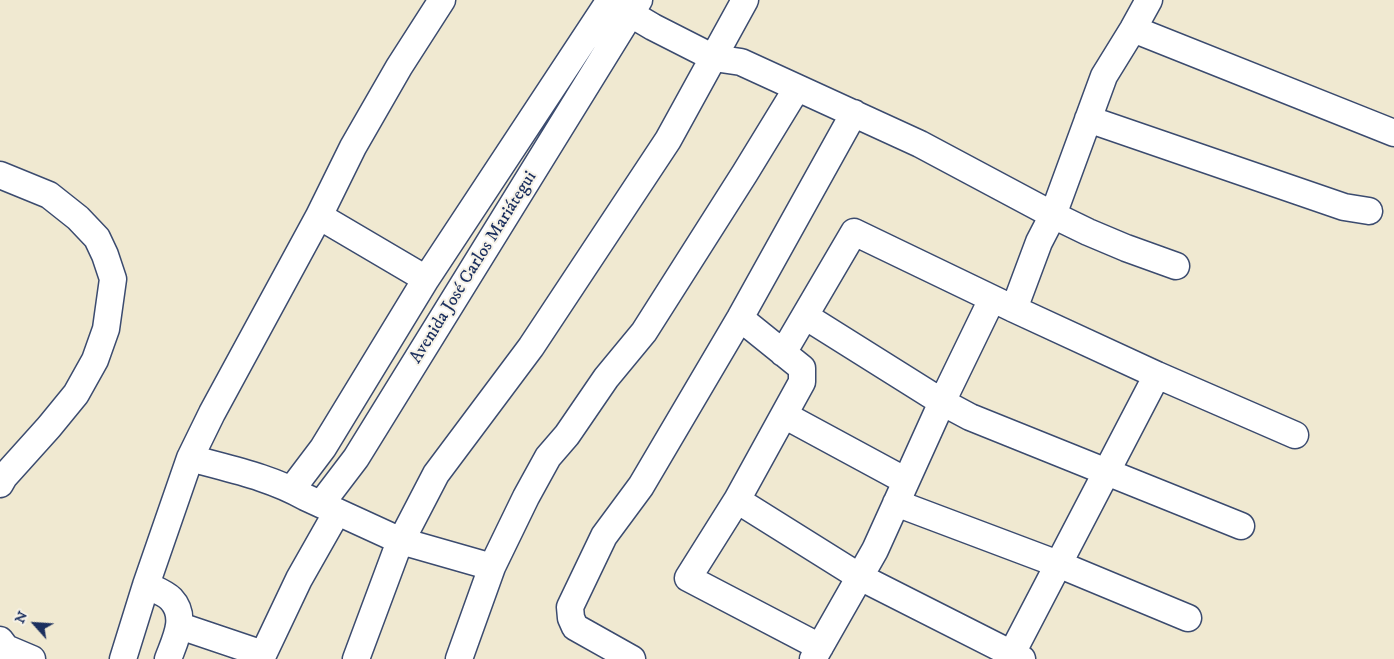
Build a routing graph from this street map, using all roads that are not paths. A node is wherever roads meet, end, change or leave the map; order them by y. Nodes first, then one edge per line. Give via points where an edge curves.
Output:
1 (442, 0) edge
2 (745, 0) edge
3 (1149, 0) edge
4 (625, 3) edge
5 (1133, 29) junction
6 (714, 58) junction
7 (797, 88) junction
8 (854, 113) junction
9 (1088, 118) junction
10 (1394, 133) edge
11 (0, 175) edge
12 (1369, 211) dead end
13 (1053, 215) junction
14 (319, 216) junction
15 (462, 226) junction
16 (490, 242) junction
17 (1176, 266) dead end
18 (426, 279) junction
19 (1003, 304) junction
20 (805, 316) junction
21 (740, 318) junction
22 (783, 352) junction
23 (1157, 375) junction
24 (942, 402) junction
25 (784, 415) junction
26 (1295, 435) dead end
27 (190, 458) junction
28 (1107, 471) junction
29 (0, 484) edge
30 (292, 489) junction
31 (901, 492) junction
32 (737, 500) junction
33 (329, 508) junction
34 (1242, 526) dead end
35 (401, 541) junction
36 (1058, 564) junction
37 (492, 567) junction
38 (860, 577) junction
39 (146, 585) junction
40 (1188, 618) dead end
41 (180, 626) junction
42 (0, 640) edge
43 (816, 653) edge
44 (262, 657) edge
45 (1014, 658) edge
46 (32, 659) edge
47 (123, 659) edge
48 (168, 659) edge
49 (356, 659) edge
50 (459, 659) edge
51 (632, 659) edge

1 - 14 street via 357,139
2 - 6 street
3 - 5 street
4 - 6 street via 653,27
4 - 15 street, Avenida José Carlos Mariátegui
4 - 16 street, Avenida José Carlos Mariátegui
5 - 9 street via 1104,76
5 - 10 street
6 - 7 street via 741,62
6 - 35 street via 668,140 531,348 436,474
7 - 8 street
7 - 37 street via 644,332 548,457
8 - 13 street via 920,144
8 - 21 street
9 - 12 street via 1344,207
9 - 13 street
11 - 29 street via 49,195 78,218 97,238 114,279 106,329 95,360 76,394
13 - 17 street via 1126,248
13 - 19 street
14 - 18 street
14 - 27 street
15 - 16 street
15 - 18 street, Avenida José Carlos Mariátegui
16 - 33 street, Avenida José Carlos Mariátegui via 356,458
18 - 30 street, Avenida José Carlos Mariátegui via 323,448
19 - 20 street via 854,232
19 - 23 street
19 - 24 street
20 - 22 street
20 - 24 street
21 - 22 street
21 - 51 street via 641,486 604,536 570,607 575,627
22 - 25 street via 802,368 802,382
23 - 26 street
23 - 28 street
24 - 28 street via 970,417
24 - 31 street
25 - 31 street
25 - 32 street
27 - 30 street
27 - 39 street
28 - 34 street
28 - 36 street
30 - 33 street
31 - 36 street
31 - 38 street
32 - 38 street
32 - 43 street via 688,578
33 - 35 street
33 - 44 street, Avenida José Carlos Mariátegui via 300,579
35 - 37 street
35 - 49 street
36 - 40 street
36 - 45 street
37 - 50 street
38 - 43 street
38 - 45 street
39 - 41 street via 170,598 178,608
39 - 47 street
41 - 44 street
41 - 48 street
42 - 46 street via 6,648

